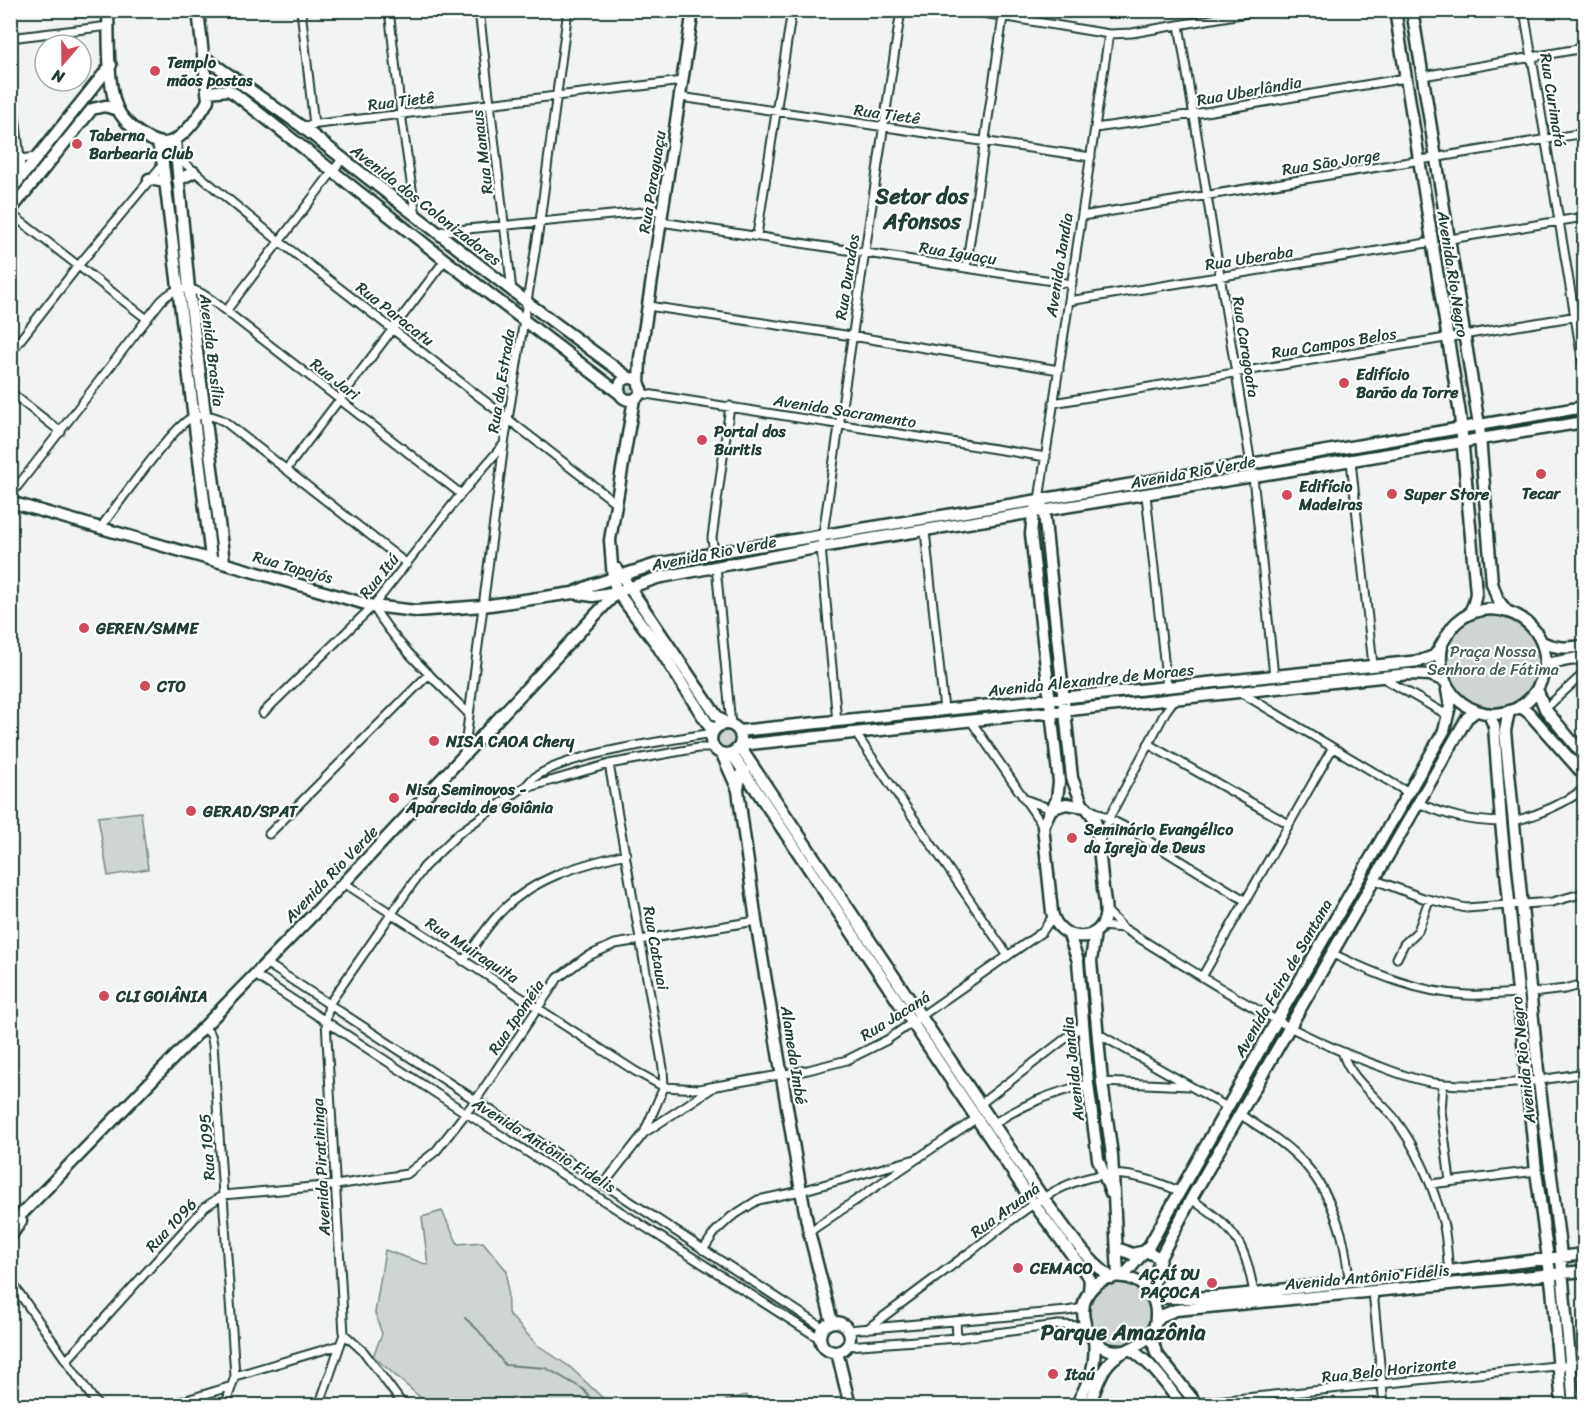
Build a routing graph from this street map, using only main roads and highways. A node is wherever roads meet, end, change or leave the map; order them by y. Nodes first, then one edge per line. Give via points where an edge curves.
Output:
1 (108, 10) edge
2 (693, 10) edge
3 (1395, 10) edge
4 (1412, 10) edge
5 (198, 12) edge
6 (204, 57) junction
7 (111, 65) junction
8 (208, 92) junction
9 (118, 110) junction
10 (175, 141) junction
11 (159, 143) junction
12 (194, 172) road end
13 (148, 179) road end
14 (178, 180) junction
15 (165, 182) junction
16 (10, 191) edge
17 (10, 212) edge
18 (634, 392) junction
19 (620, 393) junction
20 (1584, 407) edge
21 (1584, 422) edge
22 (1479, 425) junction
23 (1461, 428) junction
24 (1480, 439) junction
25 (1462, 442) junction
26 (214, 481) junction
27 (201, 482) junction
28 (1039, 500) junction
29 (10, 502) edge
30 (1038, 513) junction
31 (211, 558) junction
32 (224, 562) junction
33 (617, 577) junction
34 (630, 588) junction
35 (617, 592) junction
36 (573, 593) junction
37 (1506, 610) junction
38 (1469, 614) junction
39 (1542, 642) junction
40 (1442, 646) junction
41 (1584, 646) edge
42 (1584, 657) edge
43 (1544, 674) junction
44 (1445, 684) junction
45 (1537, 689) junction
46 (1063, 698) junction
47 (1049, 699) junction
48 (1514, 709) junction
49 (1476, 711) junction
50 (1064, 712) junction
51 (1051, 713) junction
52 (1489, 714) junction
53 (732, 727) junction
54 (712, 732) junction
55 (730, 750) junction
56 (1584, 756) edge
57 (745, 771) junction
58 (1584, 775) edge
59 (738, 790) junction
60 (1085, 807) junction
61 (1052, 808) junction
62 (1098, 929) junction
63 (1064, 932) junction
64 (916, 1020) junction
65 (1534, 1082) junction
66 (1108, 1175) junction
67 (1039, 1201) junction
68 (30, 1206) junction
69 (10, 1226) edge
70 (10, 1237) edge
71 (1117, 1248) junction
72 (1146, 1251) junction
73 (1584, 1254) edge
74 (1081, 1256) junction
75 (1561, 1256) junction
76 (1548, 1257) junction
77 (1160, 1258) junction
78 (1584, 1270) edge
79 (1562, 1273) junction
80 (1550, 1274) junction
81 (1117, 1277) junction
82 (1089, 1292) junction
83 (1152, 1296) junction
84 (1156, 1322) junction
85 (825, 1329) junction
86 (1151, 1334) junction
87 (1094, 1339) junction
88 (1127, 1350) junction
89 (837, 1352) junction
90 (1197, 1404) edge
91 (850, 1406) edge
92 (1076, 1406) edge
93 (1089, 1406) edge
94 (1182, 1406) edge
95 (1562, 1406) edge
96 (1574, 1406) edge

1 - 7 main road
2 - 18 main road, Rua Paraguaçu
3 - 23 main road, Avenida Rio Negro
4 - 22 main road, Avenida Rio Negro
5 - 6 main road
6 - 8 main road
6 - 18 main road, Avenida dos Colonizadores via 300,126 528,303
7 - 9 main road via 112,95
7 - 16 main road
8 - 10 main road via 206,106
8 - 19 main road, Avenida dos Colonizadores via 228,90 235,94
9 - 11 main road via 136,131
9 - 17 main road via 105,106 92,109
10 - 11 main road
10 - 14 main road, Avenida Brasília
11 - 15 main road, Avenida Brasília
12 - 14 main road
13 - 15 main road
14 - 26 main road, Avenida Brasília
15 - 27 main road, Avenida Brasília
18 - 19 main road, Avenida dos Colonizadores via 624,398
18 - 19 main road via 620,383
18 - 33 main road, Rua Paraguaçu via 610,540 610,559
20 - 22 main road, Avenida Rio Verde
21 - 24 main road, Avenida Rio Verde
22 - 23 main road, Avenida Rio Verde
22 - 24 main road, Avenida Rio Negro
23 - 25 main road, Avenida Rio Negro
23 - 28 main road, Avenida Rio Verde
24 - 25 main road, Avenida Rio Verde
24 - 37 main road, Avenida Rio Negro via 1492,583
25 - 30 main road, Avenida Rio Verde
25 - 38 main road, Avenida Rio Negro via 1476,593
26 - 27 main road
26 - 32 main road, Avenida Brasília
27 - 31 main road, Avenida Brasília
28 - 30 main road
28 - 33 main road, Avenida Rio Verde via 714,553 657,564
29 - 31 main road, Rua Tapajós
30 - 34 main road, Avenida Rio Verde via 716,566
30 - 46 main road
30 - 47 main road via 1031,534
31 - 32 main road, Rua Tapajós
32 - 36 main road, Rua Tapajós via 373,606 416,611
33 - 34 main road, Rua Paraguaçu
33 - 35 main road
33 - 36 main road, Rua Tapajós
34 - 35 main road, Avenida Rio Verde
34 - 53 main road, Rua Paraguaçu via 716,715
35 - 36 main road, Rua Tapajós via 593,596
35 - 54 main road via 655,642
35 - 68 main road, Avenida Rio Verde via 344,883
37 - 38 main road via 1494,608
37 - 39 main road via 1521,617
38 - 40 main road via 1452,628
39 - 41 main road via 1566,648
39 - 43 main road
40 - 44 main road via 1440,669
40 - 46 main road, Avenida Alexandre de Moraes via 1434,656 1420,661
42 - 43 main road via 1551,663
43 - 45 main road
44 - 49 main road via 1464,706
44 - 50 main road, Avenida Alexandre de Moraes via 1430,675 1409,674
44 - 72 main road, Avenida Feira de Santana via 1450,706 1444,731
45 - 48 main road
45 - 56 main road via 1545,710
46 - 47 main road, Avenida Alexandre de Moraes
46 - 50 main road
47 - 51 main road
47 - 53 main road, Avenida Alexandre de Moraes via 837,722
48 - 52 main road
48 - 58 main road via 1529,713
48 - 65 main road, Avenida Rio Negro via 1505,731 1532,993
49 - 52 main road
49 - 77 main road, Avenida Feira de Santana via 1467,718 1418,802
50 - 51 main road, Avenida Alexandre de Moraes
50 - 60 main road via 1072,778
51 - 55 main road, Avenida Alexandre de Moraes
51 - 61 main road via 1059,782
52 - 65 main road, Avenida Rio Negro via 1494,726 1519,993
53 - 54 main road
53 - 55 main road via 741,735
54 - 55 main road via 711,741
55 - 57 main road
55 - 59 main road, Alameda Imbé
55 - 64 main road via 761,777
57 - 59 main road, Alameda Imbé via 740,775
57 - 64 main road
59 - 85 main road, Alameda Imbé via 756,921
60 - 61 main road via 1066,804
60 - 62 main road, Avenida Jandia via 1094,818 1099,844 1106,910
61 - 63 main road, Avenida Jandia via 1043,826 1053,916
62 - 63 main road via 1087,935
62 - 66 main road, Avenida Jandia via 1091,961
63 - 66 main road, Avenida Jandia via 1078,961 1098,1159
64 - 67 main road via 977,1118
64 - 67 main road via 993,1125
65 - 75 main road, Avenida Rio Negro
65 - 76 main road, Avenida Rio Negro via 1536,1171
66 - 71 main road, Avenida Jandia
67 - 74 main road
68 - 69 main road, Avenida Rio Verde
68 - 70 main road, Avenida Rio Verde
71 - 72 main road via 1132,1254
71 - 81 main road, Avenida Jandia
72 - 77 main road
72 - 81 main road, Avenida Feira de Santana
73 - 75 main road, Avenida Antônio Fidelis
74 - 81 main road
74 - 82 main road via 1090,1279
75 - 76 main road, Avenida Antônio Fidelis
75 - 79 main road, Avenida Rio Negro
76 - 80 main road, Avenida Rio Negro
76 - 83 main road, Avenida Antônio Fidelis via 1254,1293 1190,1298
77 - 83 main road, Avenida Feira de Santana
78 - 79 main road, Avenida Antônio Fidelis
79 - 80 main road, Avenida Antônio Fidelis
79 - 96 main road, Avenida Rio Negro
80 - 84 main road, Avenida Antônio Fidelis via 1176,1310
80 - 95 main road, Avenida Rio Negro
81 - 82 main road via 1096,1284
81 - 83 main road via 1136,1281
82 - 87 main road via 1083,1308 1086,1326
83 - 84 main road
84 - 86 main road
85 - 89 main road via 822,1344
85 - 89 main road via 840,1323 848,1330 847,1346
86 - 88 main road
86 - 90 main road via 1156,1353
87 - 88 main road via 1101,1347
87 - 92 main road via 1093,1373
88 - 93 main road via 1110,1362
88 - 94 main road via 1158,1372
89 - 91 main road

